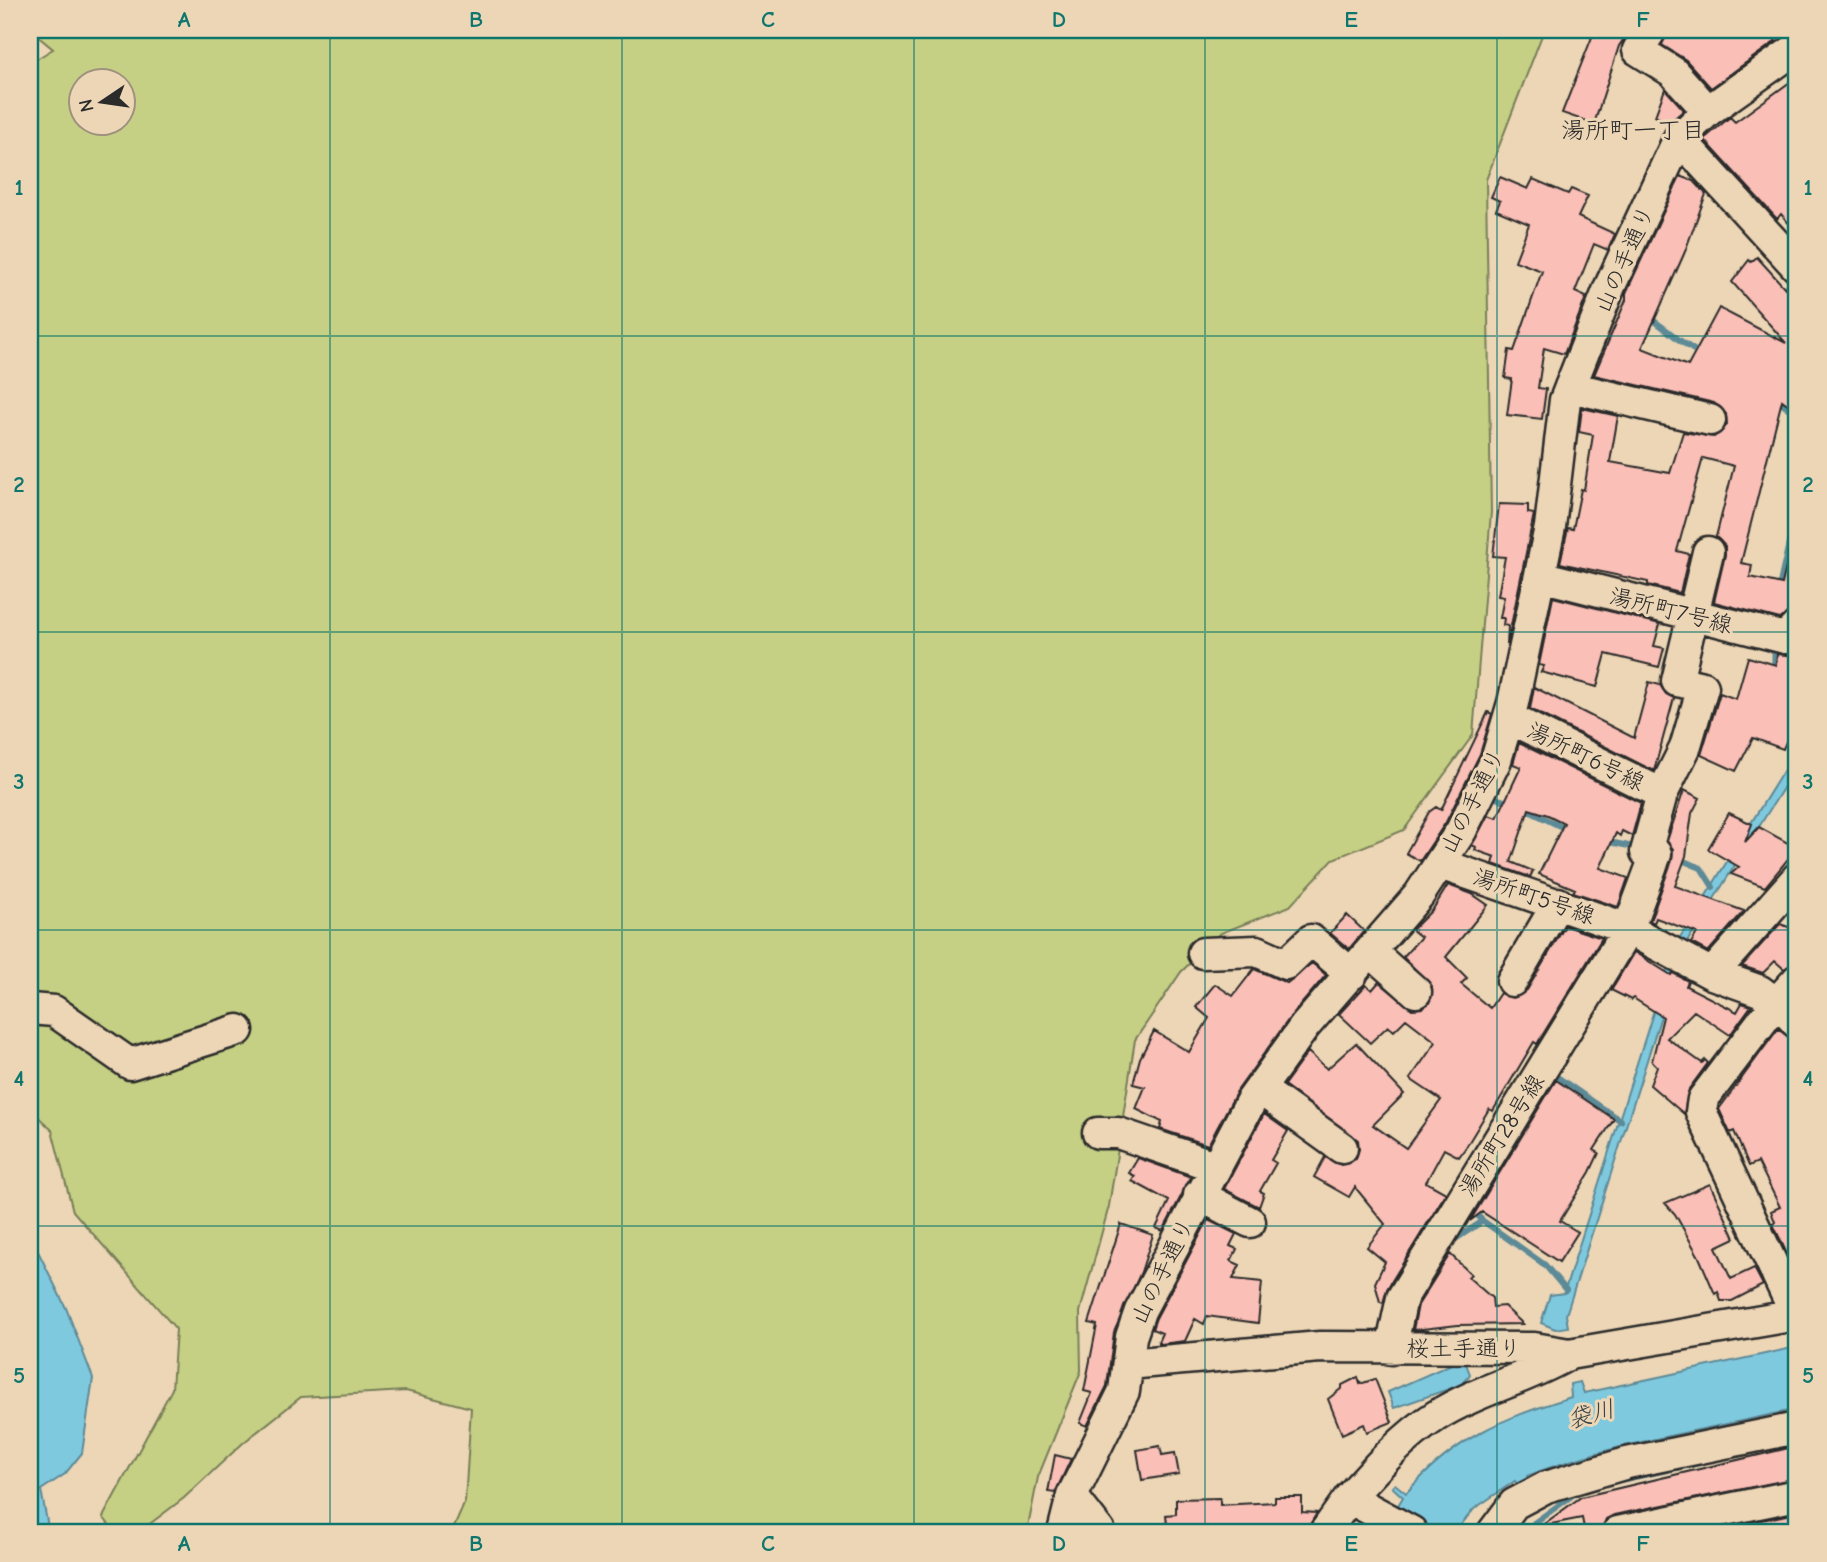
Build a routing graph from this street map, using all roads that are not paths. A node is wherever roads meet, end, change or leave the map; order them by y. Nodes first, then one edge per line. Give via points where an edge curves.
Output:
1 (1651, 30) edge
2 (1795, 55) edge
3 (1708, 111) junction
4 (1679, 138) junction
5 (1797, 267) edge
6 (1570, 387) junction
7 (1710, 420) dead end
8 (1708, 552) dead end
9 (1539, 576) junction
10 (1691, 616) junction
11 (1797, 626) edge
12 (1509, 718) junction
13 (1662, 793) junction
14 (1442, 861) junction
15 (1797, 878) edge
16 (1558, 903) junction
17 (1628, 929) junction
18 (1203, 953) dead end
19 (1361, 963) junction
20 (1712, 974) junction
21 (1797, 980) edge
22 (1512, 981) dead end
23 (1416, 992) dead end
24 (30, 1009) edge
25 (1787, 1013) edge
26 (238, 1030) dead end
27 (1260, 1089) junction
28 (1098, 1133) dead end
29 (1342, 1148) dead end
30 (1214, 1166) junction
31 (1199, 1195) junction
32 (1250, 1222) dead end
33 (1796, 1315) edge
34 (1391, 1349) junction
35 (1569, 1354) junction
36 (1128, 1364) junction
37 (1797, 1428) edge
38 (1797, 1495) edge
39 (1072, 1496) junction
40 (1360, 1504) junction
41 (1063, 1532) edge
42 (1100, 1532) edge
43 (1325, 1532) edge
44 (1412, 1532) edge
45 (1493, 1532) edge
46 (1618, 1532) edge

1 - 3 street via 1638,50 1673,72
2 - 3 street, 山の手通り
3 - 4 street, 山の手通り
4 - 5 street
4 - 6 street, 山の手通り via 1610,286
6 - 7 street
6 - 9 street, 山の手通り
8 - 10 street
9 - 10 street, 湯所町7号線
9 - 12 street, 山の手通り
10 - 11 street, 湯所町7号線 via 1785,638
10 - 13 street via 1677,681 1703,687 1685,748
12 - 13 street, 湯所町6号線
12 - 14 street, 山の手通り via 1496,760
13 - 17 street, 湯所町28号線 via 1646,852 1656,854
14 - 16 street, 湯所町5号線
14 - 19 street, 山の手通り
15 - 20 street
16 - 17 street, 湯所町5号線
16 - 22 street
17 - 20 street, 湯所町5号線
17 - 34 street, 湯所町28号線 via 1402,1298
18 - 19 street via 1248,950 1286,964 1311,940
19 - 23 street
19 - 27 street, 山の手通り via 1278,1058
20 - 25 street, 湯所町5号線 via 1760,991
21 - 25 street
24 - 26 street via 54,1011 130,1065
25 - 33 street via 1703,1099 1701,1112
27 - 29 street
27 - 30 street, 山の手通り
28 - 30 street via 1118,1133
30 - 31 street, 山の手通り
31 - 32 street
31 - 36 street, 山の手通り via 1140,1311
33 - 35 street, 桜土手通り
34 - 35 street, 桜土手通り via 1534,1348
34 - 36 street, 桜土手通り via 1320,1347
35 - 40 street via 1539,1372 1436,1416 1389,1457
36 - 39 street, 山の手通り via 1124,1391
37 - 45 street via 1627,1463 1546,1487 1514,1504
38 - 46 street
39 - 41 street, 山の手通り
39 - 42 street
40 - 43 street
40 - 44 street

